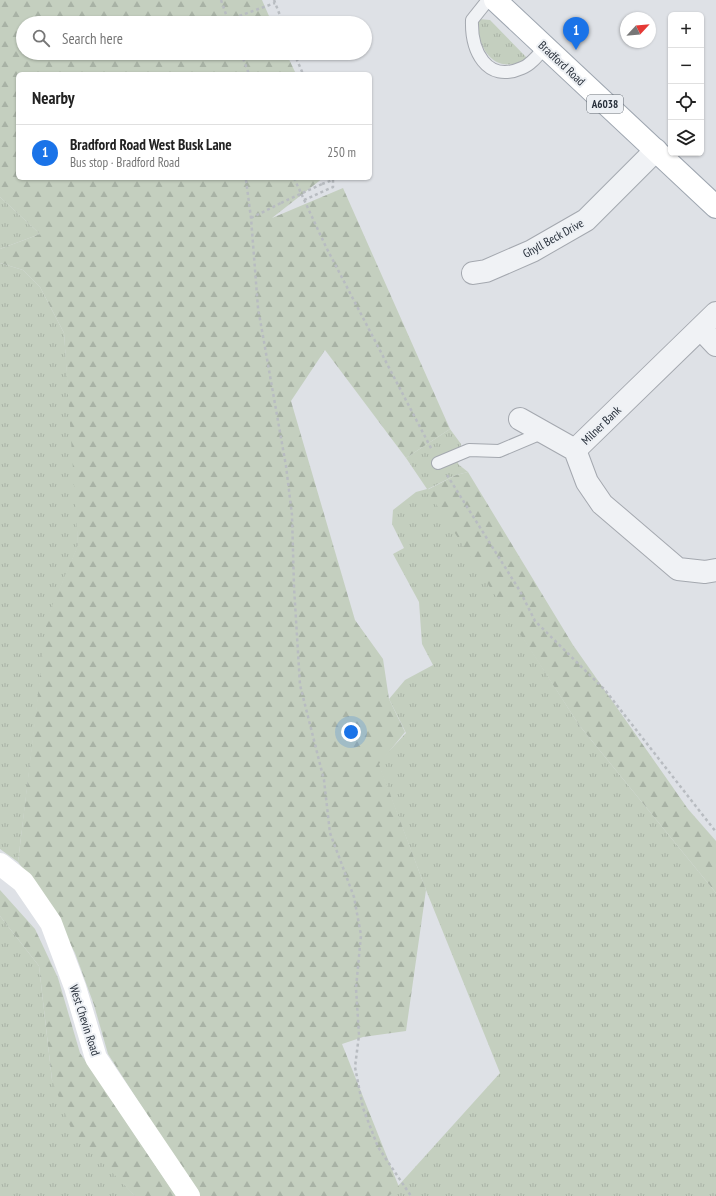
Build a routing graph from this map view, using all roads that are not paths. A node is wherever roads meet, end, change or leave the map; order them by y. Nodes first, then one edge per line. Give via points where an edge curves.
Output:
1 (488, 0) edge
2 (495, 0) edge
3 (545, 47) junction
4 (656, 150) junction
5 (716, 208) edge
6 (473, 273) dead end
7 (716, 313) edge
8 (701, 329) junction
9 (716, 345) edge
10 (520, 419) dead end
11 (544, 432) junction
12 (575, 450) junction
13 (438, 463) road end
14 (716, 570) edge
15 (0, 864) edge
16 (190, 1196) edge

1 - 3 lane via 472,20 474,46 482,61 494,70 506,72 523,68
2 - 3 street, Bradford Road / A6038
3 - 4 street, Bradford Road / A6038
4 - 5 street, Bradford Road / A6038
4 - 6 street, Ghyll Beck Drive via 586,220 532,251 486,271
7 - 8 street, Milner Bank
8 - 9 street
8 - 12 street, Milner Bank
10 - 11 street
11 - 12 street
11 - 13 lane via 499,451 469,450
12 - 14 street, Milner Bank via 587,482 602,504 678,569 705,572
15 - 16 street, West Chevin Road via 23,882 50,923 75,987 96,1058

